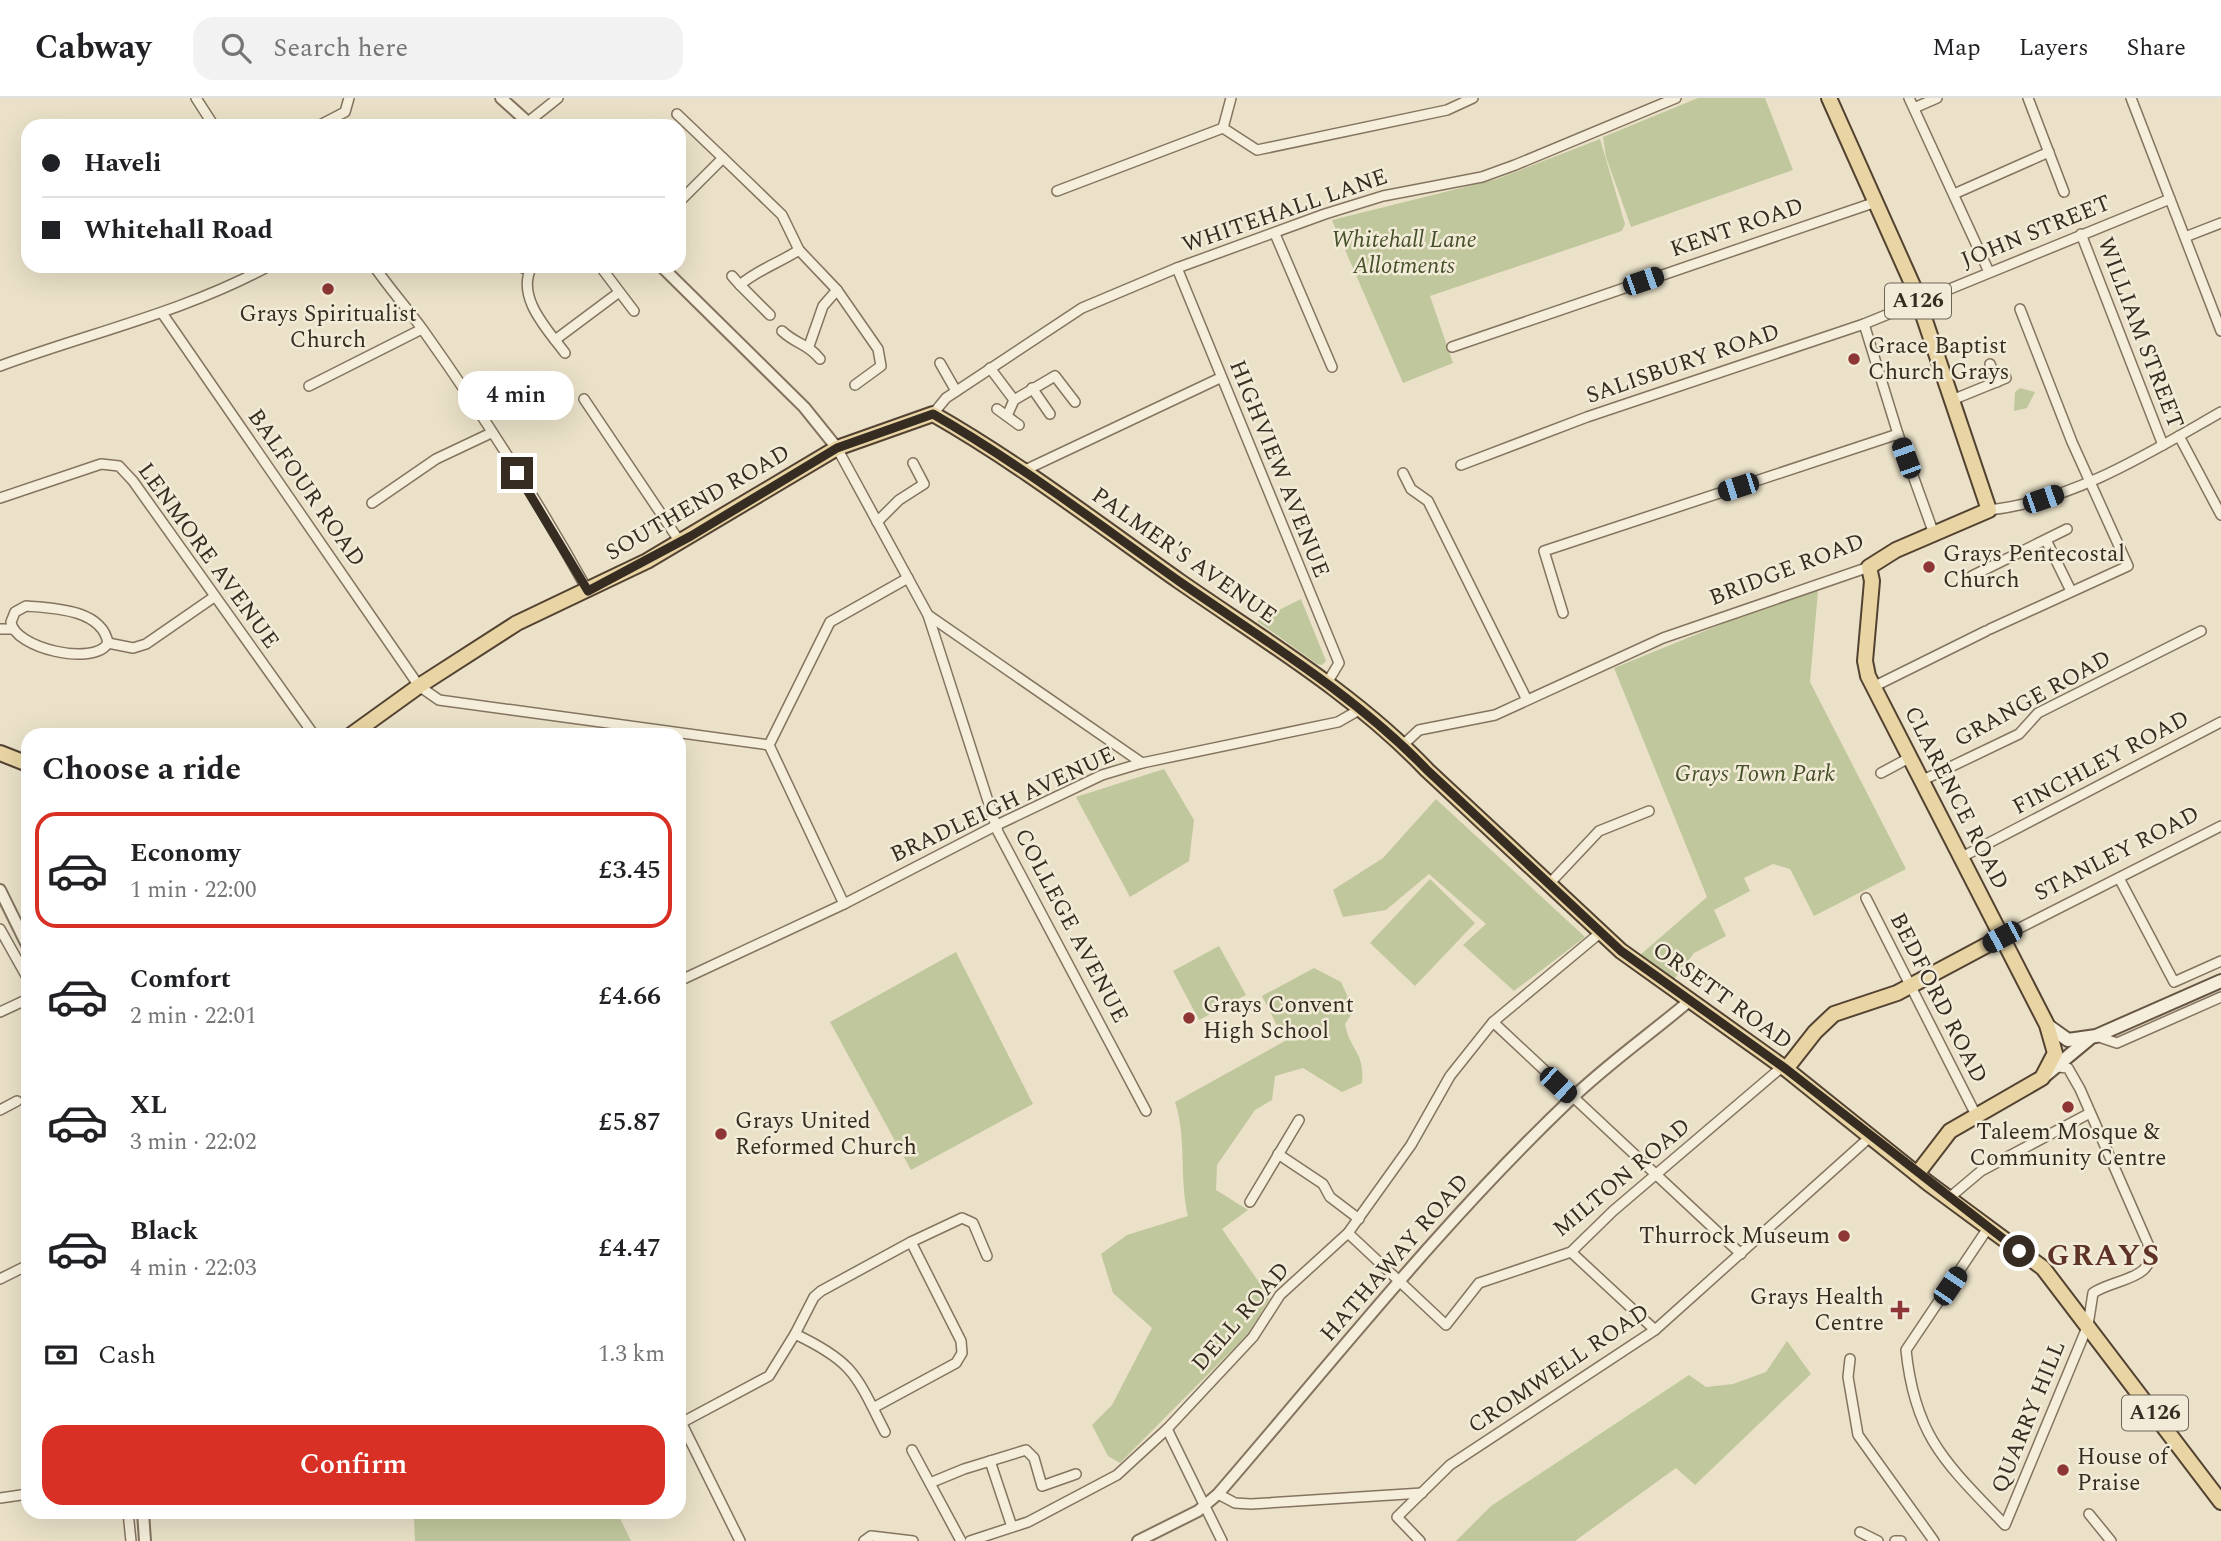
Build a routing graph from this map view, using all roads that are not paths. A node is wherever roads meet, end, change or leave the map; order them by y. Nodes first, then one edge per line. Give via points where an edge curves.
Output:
1 (196, 98) edge
2 (349, 98) edge
3 (501, 98) edge
4 (558, 98) edge
5 (1231, 98) edge
6 (1473, 98) edge
7 (1676, 98) edge
8 (1829, 98) edge
9 (1909, 98) edge
10 (1937, 98) edge
11 (2028, 98) edge
12 (2131, 98) edge
13 (1914, 108) junction
14 (677, 114) dead end
15 (210, 119) edge
16 (332, 119) edge
17 (522, 119) edge
18 (535, 119) edge
19 (682, 119) edge
20 (686, 123) edge
21 (1223, 128) junction
22 (2049, 152) junction
23 (723, 158) junction
24 (1057, 191) dead end
25 (2064, 192) dead end
26 (1954, 194) junction
27 (686, 195) edge
28 (2170, 199) junction
29 (1876, 202) junction
30 (2221, 223) edge
31 (1275, 234) junction
32 (2081, 234) junction
33 (2185, 237) junction
34 (799, 250) junction
35 (1177, 268) junction
36 (1989, 272) junction
37 (256, 273) edge
38 (379, 273) edge
39 (529, 273) edge
40 (605, 273) edge
41 (668, 273) edge
42 (732, 276) dead end
43 (740, 285) junction
44 (837, 290) junction
45 (618, 293) junction
46 (1918, 301) junction
47 (2020, 309) dead end
48 (634, 311) dead end
49 (162, 313) junction
50 (770, 315) dead end
51 (1864, 324) junction
52 (422, 329) junction
53 (782, 331) dead end
54 (2221, 331) edge
55 (555, 340) junction
56 (809, 346) junction
57 (1452, 346) dead end
58 (565, 353) dead end
59 (820, 359) dead end
60 (940, 363) dead end
61 (1990, 364) dead end
62 (0, 366) edge
63 (1332, 367) dead end
64 (990, 368) junction
65 (1220, 378) junction
66 (855, 385) dead end
67 (309, 386) dead end
68 (1032, 388) junction
69 (956, 391) junction
70 (584, 399) dead end
71 (1014, 400) junction
72 (1952, 400) junction
73 (1075, 402) dead end
74 (997, 409) dead end
75 (2221, 412) edge
76 (933, 414) junction
77 (1050, 414) dead end
78 (1007, 416) junction
79 (1019, 425) dead end
80 (491, 433) junction
81 (1898, 434) junction
82 (2179, 436) junction
83 (2163, 445) junction
84 (837, 448) junction
85 (913, 463) dead end
86 (1461, 465) dead end
87 (1022, 471) junction
88 (1403, 473) dead end
89 (2089, 482) junction
90 (0, 498) edge
91 (372, 503) dead end
92 (1989, 510) junction
93 (2221, 515) edge
94 (877, 522) junction
95 (2067, 529) dead end
96 (1934, 534) junction
97 (2046, 540) junction
98 (680, 542) junction
99 (1869, 567) junction
100 (1972, 576) dead end
101 (908, 578) junction
102 (588, 591) junction
103 (2071, 592) junction
104 (214, 597) junction
105 (1563, 613) dead end
106 (928, 615) junction
107 (0, 629) edge
108 (12, 629) junction
109 (2201, 631) dead end
110 (108, 643) junction
111 (1327, 683) junction
112 (419, 686) junction
113 (1873, 687) junction
114 (1527, 700) junction
115 (1359, 710) junction
116 (2221, 722) edge
117 (309, 728) edge
118 (361, 728) edge
119 (642, 728) edge
120 (686, 734) edge
121 (1404, 744) junction
122 (769, 745) junction
123 (0, 753) edge
124 (1909, 758) junction
125 (21, 761) edge
126 (1142, 763) junction
127 (1881, 772) dead end
128 (1921, 781) junction
129 (1649, 811) dead end
130 (997, 825) junction
131 (2221, 826) edge
132 (1960, 858) junction
133 (2119, 878) junction
134 (1550, 883) junction
135 (0, 890) edge
136 (1866, 898) dead end
137 (844, 904) junction
138 (0, 929) edge
139 (21, 933) edge
140 (1600, 933) junction
141 (2002, 937) junction
142 (2221, 961) edge
143 (21, 966) edge
144 (686, 978) edge
145 (2221, 981) edge
146 (1910, 987) junction
147 (2221, 998) edge
148 (21, 1002) edge
149 (1688, 1002) junction
150 (0, 1013) edge
151 (1493, 1022) junction
152 (2047, 1025) junction
153 (2098, 1035) junction
154 (2058, 1067) junction
155 (1784, 1068) junction
156 (2042, 1078) junction
157 (1572, 1098) junction
158 (17, 1101) dead end
159 (0, 1110) edge
160 (1146, 1111) dead end
161 (2090, 1113) junction
162 (1976, 1115) junction
163 (1299, 1120) dead end
164 (1870, 1138) junction
165 (1278, 1154) junction
166 (1656, 1174) junction
167 (1917, 1174) junction
168 (1949, 1198) junction
169 (1250, 1202) dead end
170 (1359, 1219) junction
171 (1988, 1228) junction
172 (1348, 1233) junction
173 (911, 1242) junction
174 (1571, 1252) junction
175 (1741, 1254) junction
176 (987, 1255) dead end
177 (21, 1268) edge
178 (0, 1279) edge
179 (1400, 1282) junction
180 (2089, 1320) junction
181 (1655, 1330) junction
182 (794, 1334) junction
183 (1850, 1359) dead end
184 (873, 1408) junction
185 (686, 1418) edge
186 (1167, 1429) junction
187 (885, 1432) dead end
188 (686, 1433) edge
189 (912, 1450) dead end
190 (990, 1461) junction
191 (1076, 1474) dead end
192 (930, 1483) junction
193 (1422, 1493) junction
194 (1218, 1494) junction
195 (21, 1495) edge
196 (0, 1498) edge
197 (2221, 1502) edge
198 (1207, 1505) junction
199 (2089, 1514) dead end
200 (129, 1519) edge
201 (143, 1519) edge
202 (1012, 1527) junction
203 (1860, 1532) dead end
204 (131, 1541) edge
205 (145, 1541) edge
206 (740, 1541) edge
207 (864, 1541) edge
208 (913, 1541) edge
209 (961, 1541) edge
210 (970, 1541) edge
211 (1138, 1541) edge
212 (1223, 1541) edge
213 (1420, 1541) edge
214 (1878, 1541) edge
215 (1895, 1541) edge
216 (1901, 1541) edge
217 (1934, 1541) edge
218 (2111, 1541) edge

1 - 15 street
2 - 16 street via 345,112
3 - 17 street
4 - 18 street
5 - 21 street
6 - 21 street via 1447,110 1256,150
7 - 31 street, WHITEHALL LANE via 1482,177 1383,196
8 - 29 main road, A126
9 - 13 street
10 - 13 street
11 - 22 street
12 - 28 street
13 - 26 street
14 - 19 street
20 - 23 street
21 - 24 street
22 - 25 street
22 - 26 street
23 - 27 street
23 - 34 street via 782,215
26 - 36 street
28 - 32 street, JOHN STREET
28 - 33 street
29 - 46 main road, A126
29 - 57 street, KENT ROAD
30 - 33 street
31 - 35 street, WHITEHALL LANE
31 - 63 street
32 - 36 street, JOHN STREET
32 - 83 street, WILLIAM STREET
33 - 54 street
34 - 43 street via 760,268
34 - 44 street
35 - 64 street, WHITEHALL LANE via 1082,309
35 - 65 street, HIGHVIEW AVENUE
36 - 46 street, JOHN STREET
37 - 49 street
38 - 52 street
39 - 55 street via 527,289 535,312
40 - 45 street
41 - 84 street via 804,407
42 - 43 street
43 - 50 street
44 - 56 street via 823,306
44 - 66 street via 878,349 881,366
45 - 48 street
45 - 55 street
46 - 51 street, SALISBURY ROAD
46 - 72 main road, A126
47 - 89 street
49 - 62 street
49 - 112 street, BALFOUR ROAD
51 - 81 street
51 - 86 street, SALISBURY ROAD via 1587,417
52 - 67 street
52 - 80 street
53 - 56 street
55 - 58 street
56 - 59 street
60 - 69 street
61 - 72 street via 2002,380
64 - 69 street, WHITEHALL LANE
64 - 71 street
65 - 87 street
65 - 111 street, HIGHVIEW AVENUE via 1339,663
68 - 71 street
68 - 73 street via 1055,376
68 - 77 street
69 - 76 street, WHITEHALL LANE via 940,402
70 - 98 street
71 - 78 street
72 - 92 main road, A126
74 - 78 street
75 - 82 street, BRIDGE ROAD
76 - 84 main road, SOUTHEND ROAD
76 - 87 main road, PALMER'S AVENUE
78 - 79 street
80 - 91 street via 436,459
80 - 102 street
81 - 96 street
81 - 105 street via 1544,551
82 - 83 street, BRIDGE ROAD
82 - 93 street
83 - 89 street, BRIDGE ROAD
84 - 94 street, COLLEGE AVENUE
84 - 98 main road, SOUTHEND ROAD
85 - 94 street via 924,484
87 - 111 main road, PALMER'S AVENUE
88 - 114 street via 1411,489 1428,501
89 - 92 street, BRIDGE ROAD via 2024,504
89 - 103 street via 2128,566
90 - 104 street, LENMORE AVENUE via 101,464 119,466
92 - 96 main road, BRIDGE ROAD
94 - 101 street, COLLEGE AVENUE
95 - 97 street
96 - 99 main road, BRIDGE ROAD
97 - 100 street
97 - 103 street
98 - 102 main road, SOUTHEND ROAD
99 - 113 main road, CLARENCE ROAD via 1872,581 1865,668
99 - 114 street, BRIDGE ROAD via 1663,638
101 - 106 street, COLLEGE AVENUE
101 - 122 street via 830,622
102 - 112 main road, SOUTHEND ROAD via 517,623
103 - 113 street
104 - 110 street via 146,644 133,648
104 - 117 street, LENMORE AVENUE
106 - 126 street
106 - 130 street, COLLEGE AVENUE
107 - 108 street
108 - 110 street via 30,642 73,654 99,652
108 - 110 street via 13,615 22,608 52,608 97,623 105,630
109 - 128 street, GRANGE ROAD via 2038,713 2019,734
111 - 115 main road, PALMER'S AVENUE
112 - 118 main road, SOUTHEND ROAD
112 - 119 street via 439,701
113 - 124 main road, CLARENCE ROAD
114 - 121 street, BRIDGE ROAD via 1495,715 1419,730
115 - 121 main road, PALMER'S AVENUE
115 - 126 street, BRADLEIGH AVENUE via 1338,722
116 - 132 street, FINCHLEY ROAD
120 - 122 street
121 - 134 main road, ORSETT ROAD
122 - 137 street
123 - 125 main road
124 - 127 street
124 - 128 main road, CLARENCE ROAD
126 - 130 street, BRADLEIGH AVENUE via 1102,775
128 - 132 main road, CLARENCE ROAD
129 - 134 street via 1600,831
130 - 137 street, BRADLEIGH AVENUE
130 - 160 street, COLLEGE AVENUE
131 - 133 street, STANLEY ROAD
132 - 141 main road, CLARENCE ROAD
133 - 141 street, STANLEY ROAD
133 - 142 street via 2174,982
134 - 140 main road, ORSETT ROAD
135 - 139 street
136 - 146 street, BEDFORD ROAD
137 - 144 street, BRADLEIGH AVENUE
138 - 143 street
140 - 149 main road, ORSETT ROAD
140 - 151 street, DELL ROAD
141 - 146 main road, STANLEY ROAD
141 - 152 main road, CLARENCE ROAD
145 - 153 main road
146 - 155 main road, STANLEY ROAD via 1835,1014
146 - 162 street, BEDFORD ROAD
147 - 153 street via 2117,1043
148 - 150 street
149 - 155 main road, ORSETT ROAD
149 - 157 street, HATHAWAY ROAD
151 - 157 street
151 - 170 street, DELL ROAD via 1450,1076 1412,1145
152 - 153 main road via 2068,1040
152 - 156 main road, CLARENCE ROAD via 2055,1053
153 - 154 main road
154 - 156 main road
154 - 161 street via 2068,1068
155 - 164 main road, ORSETT ROAD / A126
155 - 166 street, MILTON ROAD
156 - 162 main road
157 - 166 street
157 - 179 street, HATHAWAY ROAD
158 - 159 street
161 - 168 street via 1981,1171
161 - 180 street, QUARRY HILL via 2151,1261 2148,1269 2093,1293
162 - 167 main road via 1950,1131
163 - 165 street
164 - 167 main road, ORSETT ROAD / A126
164 - 175 street, CROMWELL ROAD
165 - 169 street
165 - 170 street via 1323,1184 1330,1197
166 - 174 street, MILTON ROAD
166 - 175 street
167 - 168 main road, ORSETT ROAD / A126
168 - 171 main road, ORSETT ROAD / A126
170 - 172 street, DELL ROAD
171 - 180 main road, ORSETT ROAD / A126 via 2047,1272
171 - 180 street, QUARRY HILL via 1906,1350 1912,1395 1935,1446 2005,1525
172 - 179 street
172 - 186 street, DELL ROAD via 1280,1295 1253,1338
173 - 176 street via 962,1218 973,1223
173 - 182 street via 814,1297
173 - 184 street via 961,1341 962,1353 956,1363
174 - 179 street, MILTON ROAD via 1479,1283 1446,1325
174 - 181 street
175 - 181 street, CROMWELL ROAD
177 - 178 street
179 - 194 street, HATHAWAY ROAD
180 - 197 main road, A126
181 - 193 street, CROMWELL ROAD via 1450,1465
182 - 184 street via 843,1360
182 - 185 street via 769,1376
183 - 217 street via 1848,1377 1857,1435
184 - 187 street
186 - 198 street
186 - 202 street, DELL ROAD via 1117,1475
188 - 206 street
189 - 192 street
190 - 191 street via 1026,1450 1034,1458 1042,1486
190 - 192 street
190 - 202 street
192 - 209 street
193 - 194 street via 1251,1504 1235,1503
193 - 213 street, CROMWELL ROAD via 1397,1517
194 - 198 street, HATHAWAY ROAD
195 - 196 street
198 - 211 street, HATHAWAY ROAD
198 - 212 street
199 - 218 street
200 - 204 street
201 - 205 street
202 - 210 street, DELL ROAD
203 - 214 street
207 - 208 street via 871,1536
215 - 216 street

